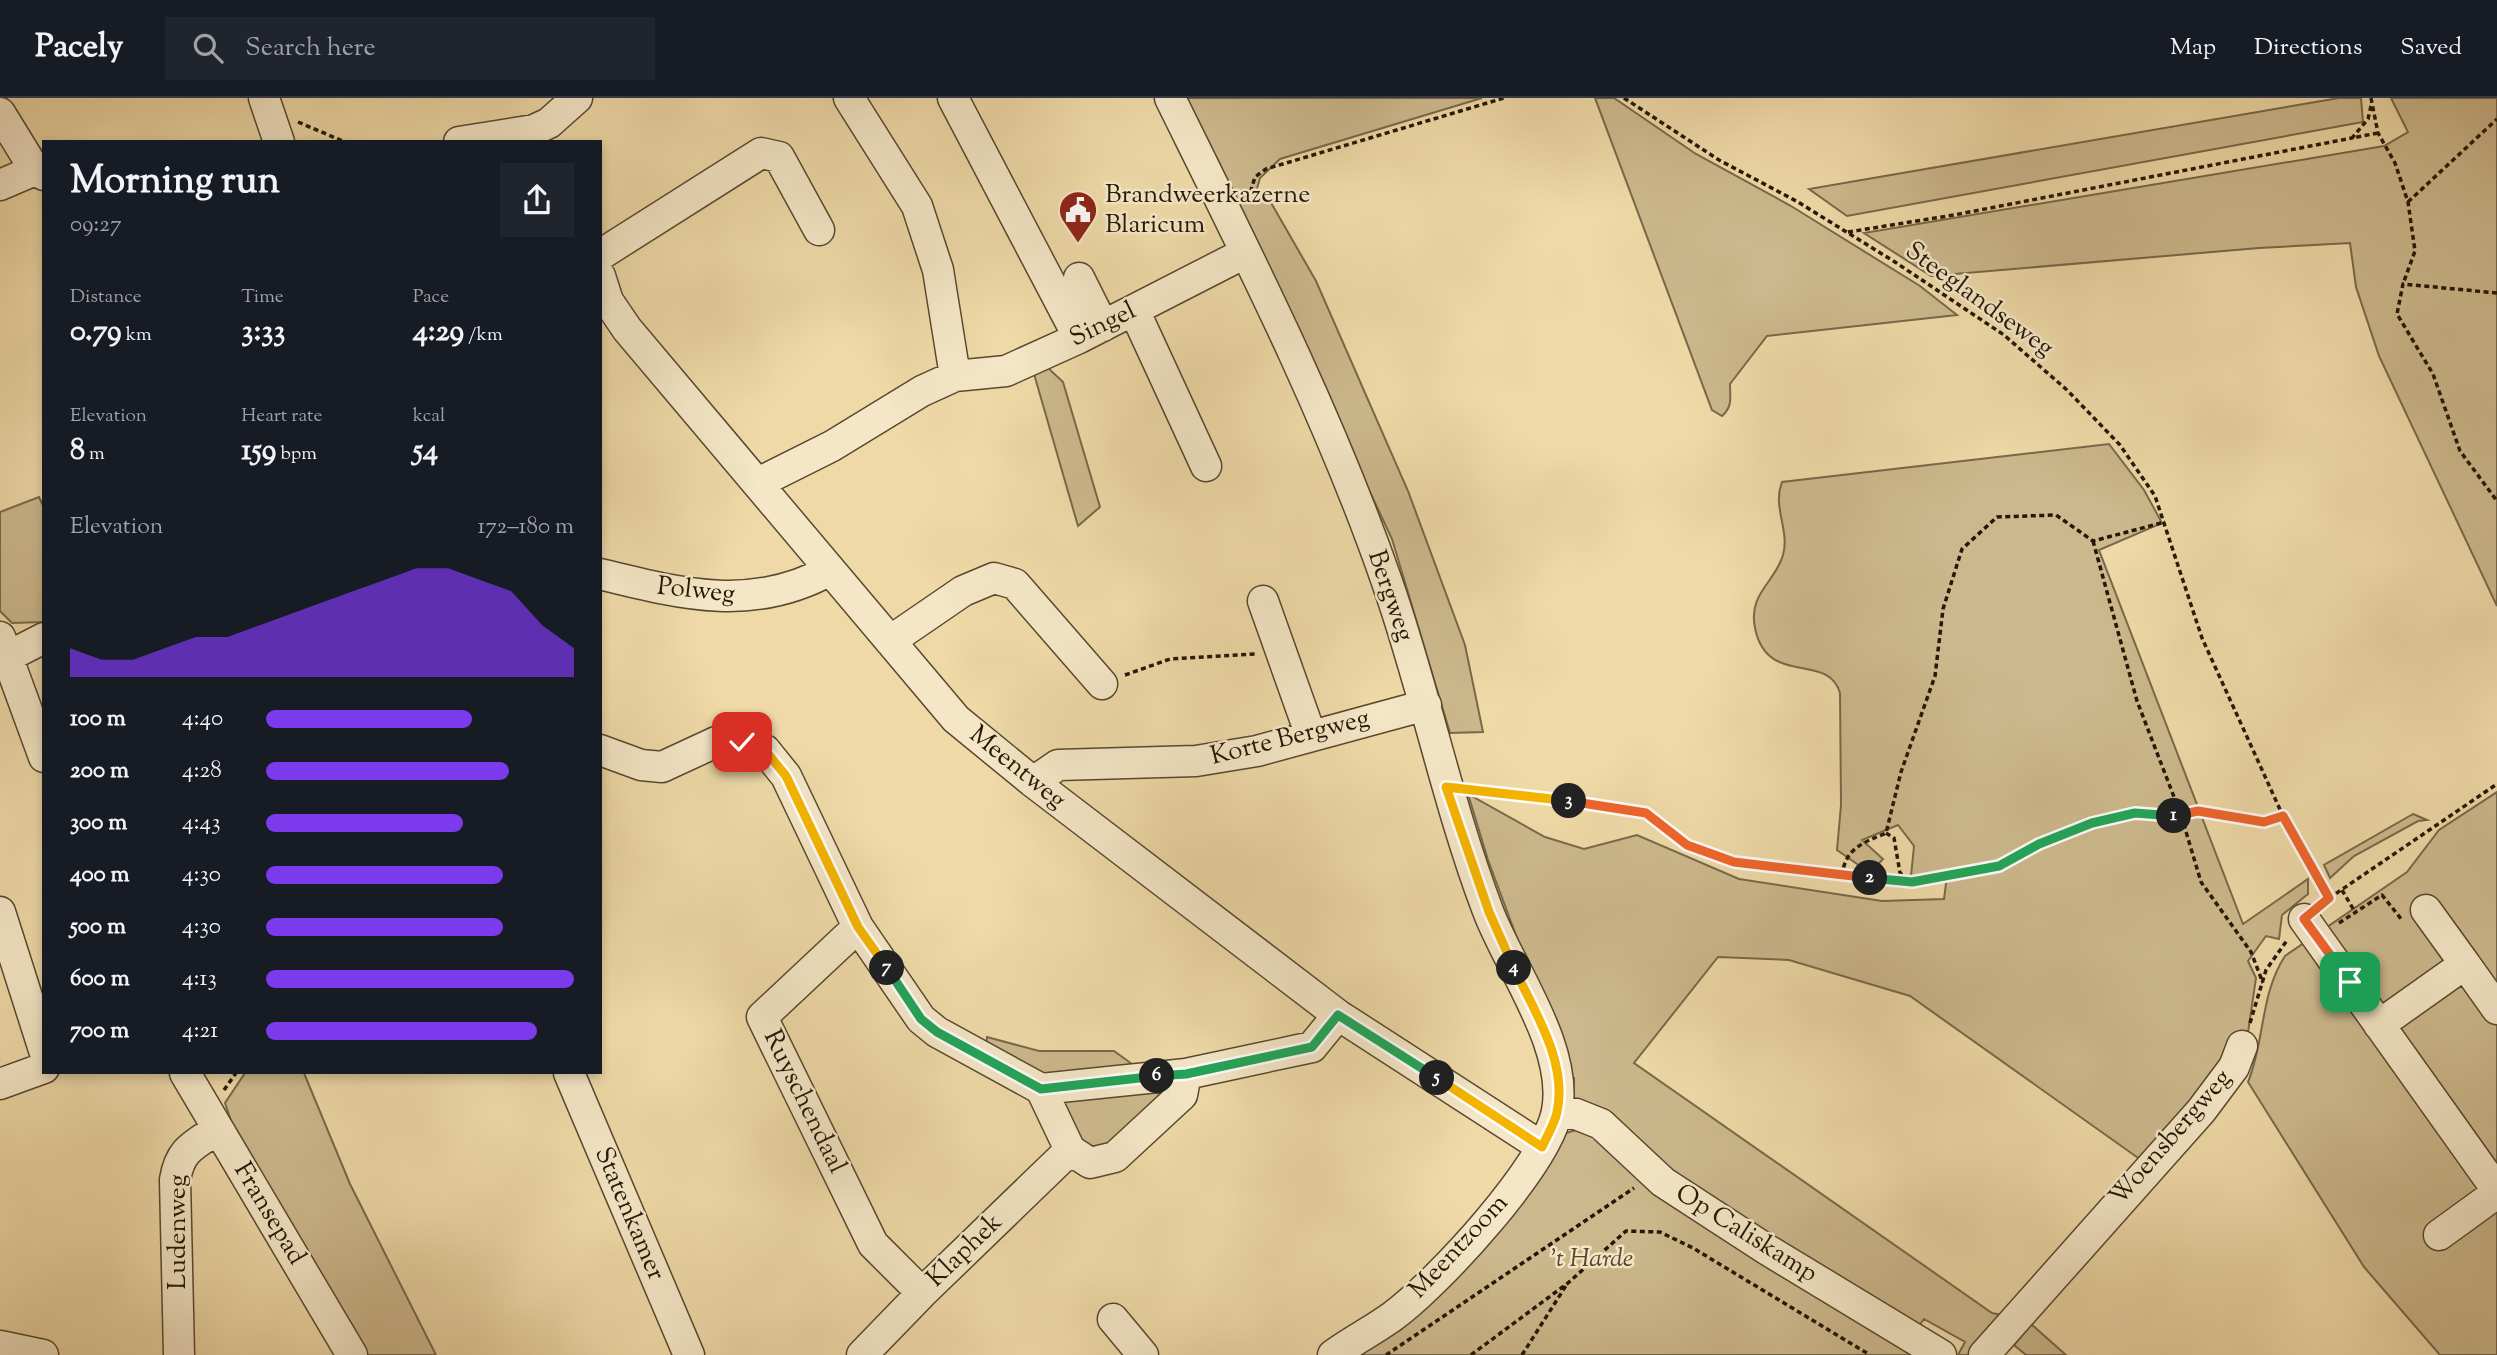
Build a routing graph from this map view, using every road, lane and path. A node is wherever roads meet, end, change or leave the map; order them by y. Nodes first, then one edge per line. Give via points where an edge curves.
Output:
1 (577, 98) edge
2 (849, 98) edge
3 (953, 98) edge
4 (1170, 98) edge
5 (1504, 98) edge
6 (1624, 98) edge
7 (2372, 101) edge
8 (266, 104) edge
9 (0, 113) edge
10 (2497, 119) edge
11 (549, 121) edge
12 (2378, 133) junction
13 (2352, 138) junction
14 (278, 140) edge
15 (341, 140) edge
16 (473, 140) edge
17 (39, 173) edge
18 (0, 185) edge
19 (2408, 202) junction
20 (819, 230) dead end
21 (1846, 232) junction
22 (1239, 240) junction
23 (602, 254) edge
24 (1079, 278) dead end
25 (2403, 284) junction
26 (2497, 293) edge
27 (603, 299) edge
28 (1134, 310) junction
29 (1091, 332) junction
30 (955, 376) junction
31 (1206, 466) dead end
32 (758, 483) junction
33 (2497, 501) edge
34 (2165, 522) junction
35 (2093, 541) junction
36 (830, 570) junction
37 (602, 575) edge
38 (1263, 601) dead end
39 (42, 638) edge
40 (890, 640) junction
41 (5, 647) edge
42 (1281, 653) junction
43 (1102, 684) joint
44 (1426, 705) junction
45 (1311, 736) junction
46 (42, 751) edge
47 (602, 751) edge
48 (1033, 782) junction
49 (2497, 784) edge
50 (1446, 787) junction
51 (2181, 815) junction
52 (2283, 816) junction
53 (1886, 833) junction
54 (1842, 876) junction
55 (1912, 882) junction
56 (2342, 890) junction
57 (2329, 898) junction
58 (2426, 910) joint
59 (0, 912) edge
60 (2355, 912) junction
61 (2304, 919) junction
62 (2337, 925) dead end
63 (858, 927) junction
64 (2465, 964) junction
65 (2263, 983) junction
66 (2497, 1009) edge
67 (1338, 1015) junction
68 (2379, 1025) junction
69 (42, 1044) edge
70 (2242, 1046) joint
71 (42, 1069) edge
72 (186, 1074) edge
73 (569, 1074) edge
74 (1186, 1074) junction
75 (0, 1084) edge
76 (1041, 1089) junction
77 (1557, 1112) junction
78 (218, 1129) junction
79 (1542, 1147) junction
80 (1070, 1150) junction
81 (1663, 1182) junction
82 (2497, 1191) edge
83 (2439, 1235) dead end
84 (1568, 1283) junction
85 (922, 1293) junction
86 (1113, 1319) dead end
87 (0, 1346) edge
88 (43, 1355) edge
89 (179, 1355) edge
90 (352, 1355) edge
91 (690, 1355) edge
92 (862, 1355) edge
93 (1143, 1355) edge
94 (1333, 1355) edge
95 (1386, 1355) edge
96 (1471, 1355) edge
97 (1522, 1355) edge
98 (1870, 1355) edge
99 (1941, 1355) edge
100 (1984, 1355) edge

1 - 11 street
2 - 30 street via 917,206 938,270
3 - 29 street
4 - 22 street, Bergweg
5 - 22 path via 1266,169 1255,177
6 - 21 path, Steeglandseweg
7 - 12 path
7 - 13 path via 2368,119
8 - 14 street
8 - 15 path
9 - 17 street
10 - 19 path
11 - 16 street via 534,131
12 - 13 path
12 - 19 path via 2395,163
13 - 21 path
17 - 18 street
19 - 25 path via 2414,251
20 - 23 street via 779,158 761,153
21 - 34 path, Steeglandseweg via 2004,335 2067,390 2120,445 2155,496
22 - 28 street, Singel
22 - 44 street, Bergweg via 1315,398 1387,580
24 - 29 street
25 - 26 path
25 - 33 path via 2397,314 2433,374 2460,451
27 - 32 street, Meentweg
28 - 29 street, Singel
28 - 31 street
29 - 30 street, Singel via 1006,371
30 - 32 street, Singel
32 - 36 street, Meentweg
34 - 35 path
34 - 52 path, Steeglandseweg via 2202,638
35 - 51 path via 2137,701
35 - 53 path via 2056,516 1997,517 1962,549 1943,609 1935,676 1900,772
36 - 37 street, Polweg via 808,582 740,598 667,591
36 - 40 street, Meentweg
38 - 42 street
39 - 41 street
40 - 43 street via 962,591 994,578 1015,584
40 - 48 street, Meentweg via 956,719
41 - 46 street
42 - 43 path via 1170,659 1125,675 1122,683
42 - 45 street
44 - 45 street, Korte Bergweg
44 - 50 street, Bergweg
45 - 48 street, Korte Bergweg via 1196,761 1058,765
47 - 63 street via 641,765 662,767 716,742 742,742 765,750 786,776
48 - 67 street, Meentweg
49 - 56 path, Woensbergweg
50 - 54 path via 1646,813 1687,845 1734,862
50 - 77 street, Bergweg via 1489,912 1547,1038 1558,1074
51 - 52 path via 2198,811 2264,822
51 - 55 path via 2135,813 2092,823 1999,866
51 - 65 path via 2201,881 2251,952
52 - 57 path, Steeglandseweg
53 - 54 path via 1853,848 1843,863
53 - 55 path via 1894,838 1900,873
54 - 55 path
56 - 57 path, Woensbergweg
56 - 60 path
57 - 61 path, Woensbergweg
58 - 60 path via 2406,927 2382,895
58 - 64 street
59 - 69 street
60 - 62 path
61 - 65 path, Woensbergweg via 2266,970
61 - 68 street
63 - 76 street via 921,1019
63 - 85 street, Ruyschendaal via 762,1017 873,1244
64 - 66 street
64 - 68 street
65 - 70 path, Woensbergweg
67 - 74 street via 1312,1047
67 - 79 street, Meentweg
68 - 82 street
70 - 100 street, Woensbergweg via 2234,1067 2201,1111
71 - 75 street
72 - 78 street, Fransepad
73 - 91 street, Statenkamer
74 - 76 street
74 - 80 street via 1182,1095 1115,1157 1090,1163
76 - 80 street
77 - 79 street, Meentzoom
77 - 81 street, Op Caliskamp via 1601,1124
78 - 89 street, Ludenweg via 185,1150 175,1180
78 - 90 street, Fransepad
79 - 94 street, Meentzoom via 1487,1223 1450,1263 1395,1315
80 - 85 street, Klaphek
81 - 95 path via 1627,1189
81 - 99 street, Op Caliskamp
82 - 83 street
84 - 96 path
84 - 97 path
84 - 98 path via 1626,1231 1660,1232
85 - 92 street, Klaphek
86 - 93 street
87 - 88 street

